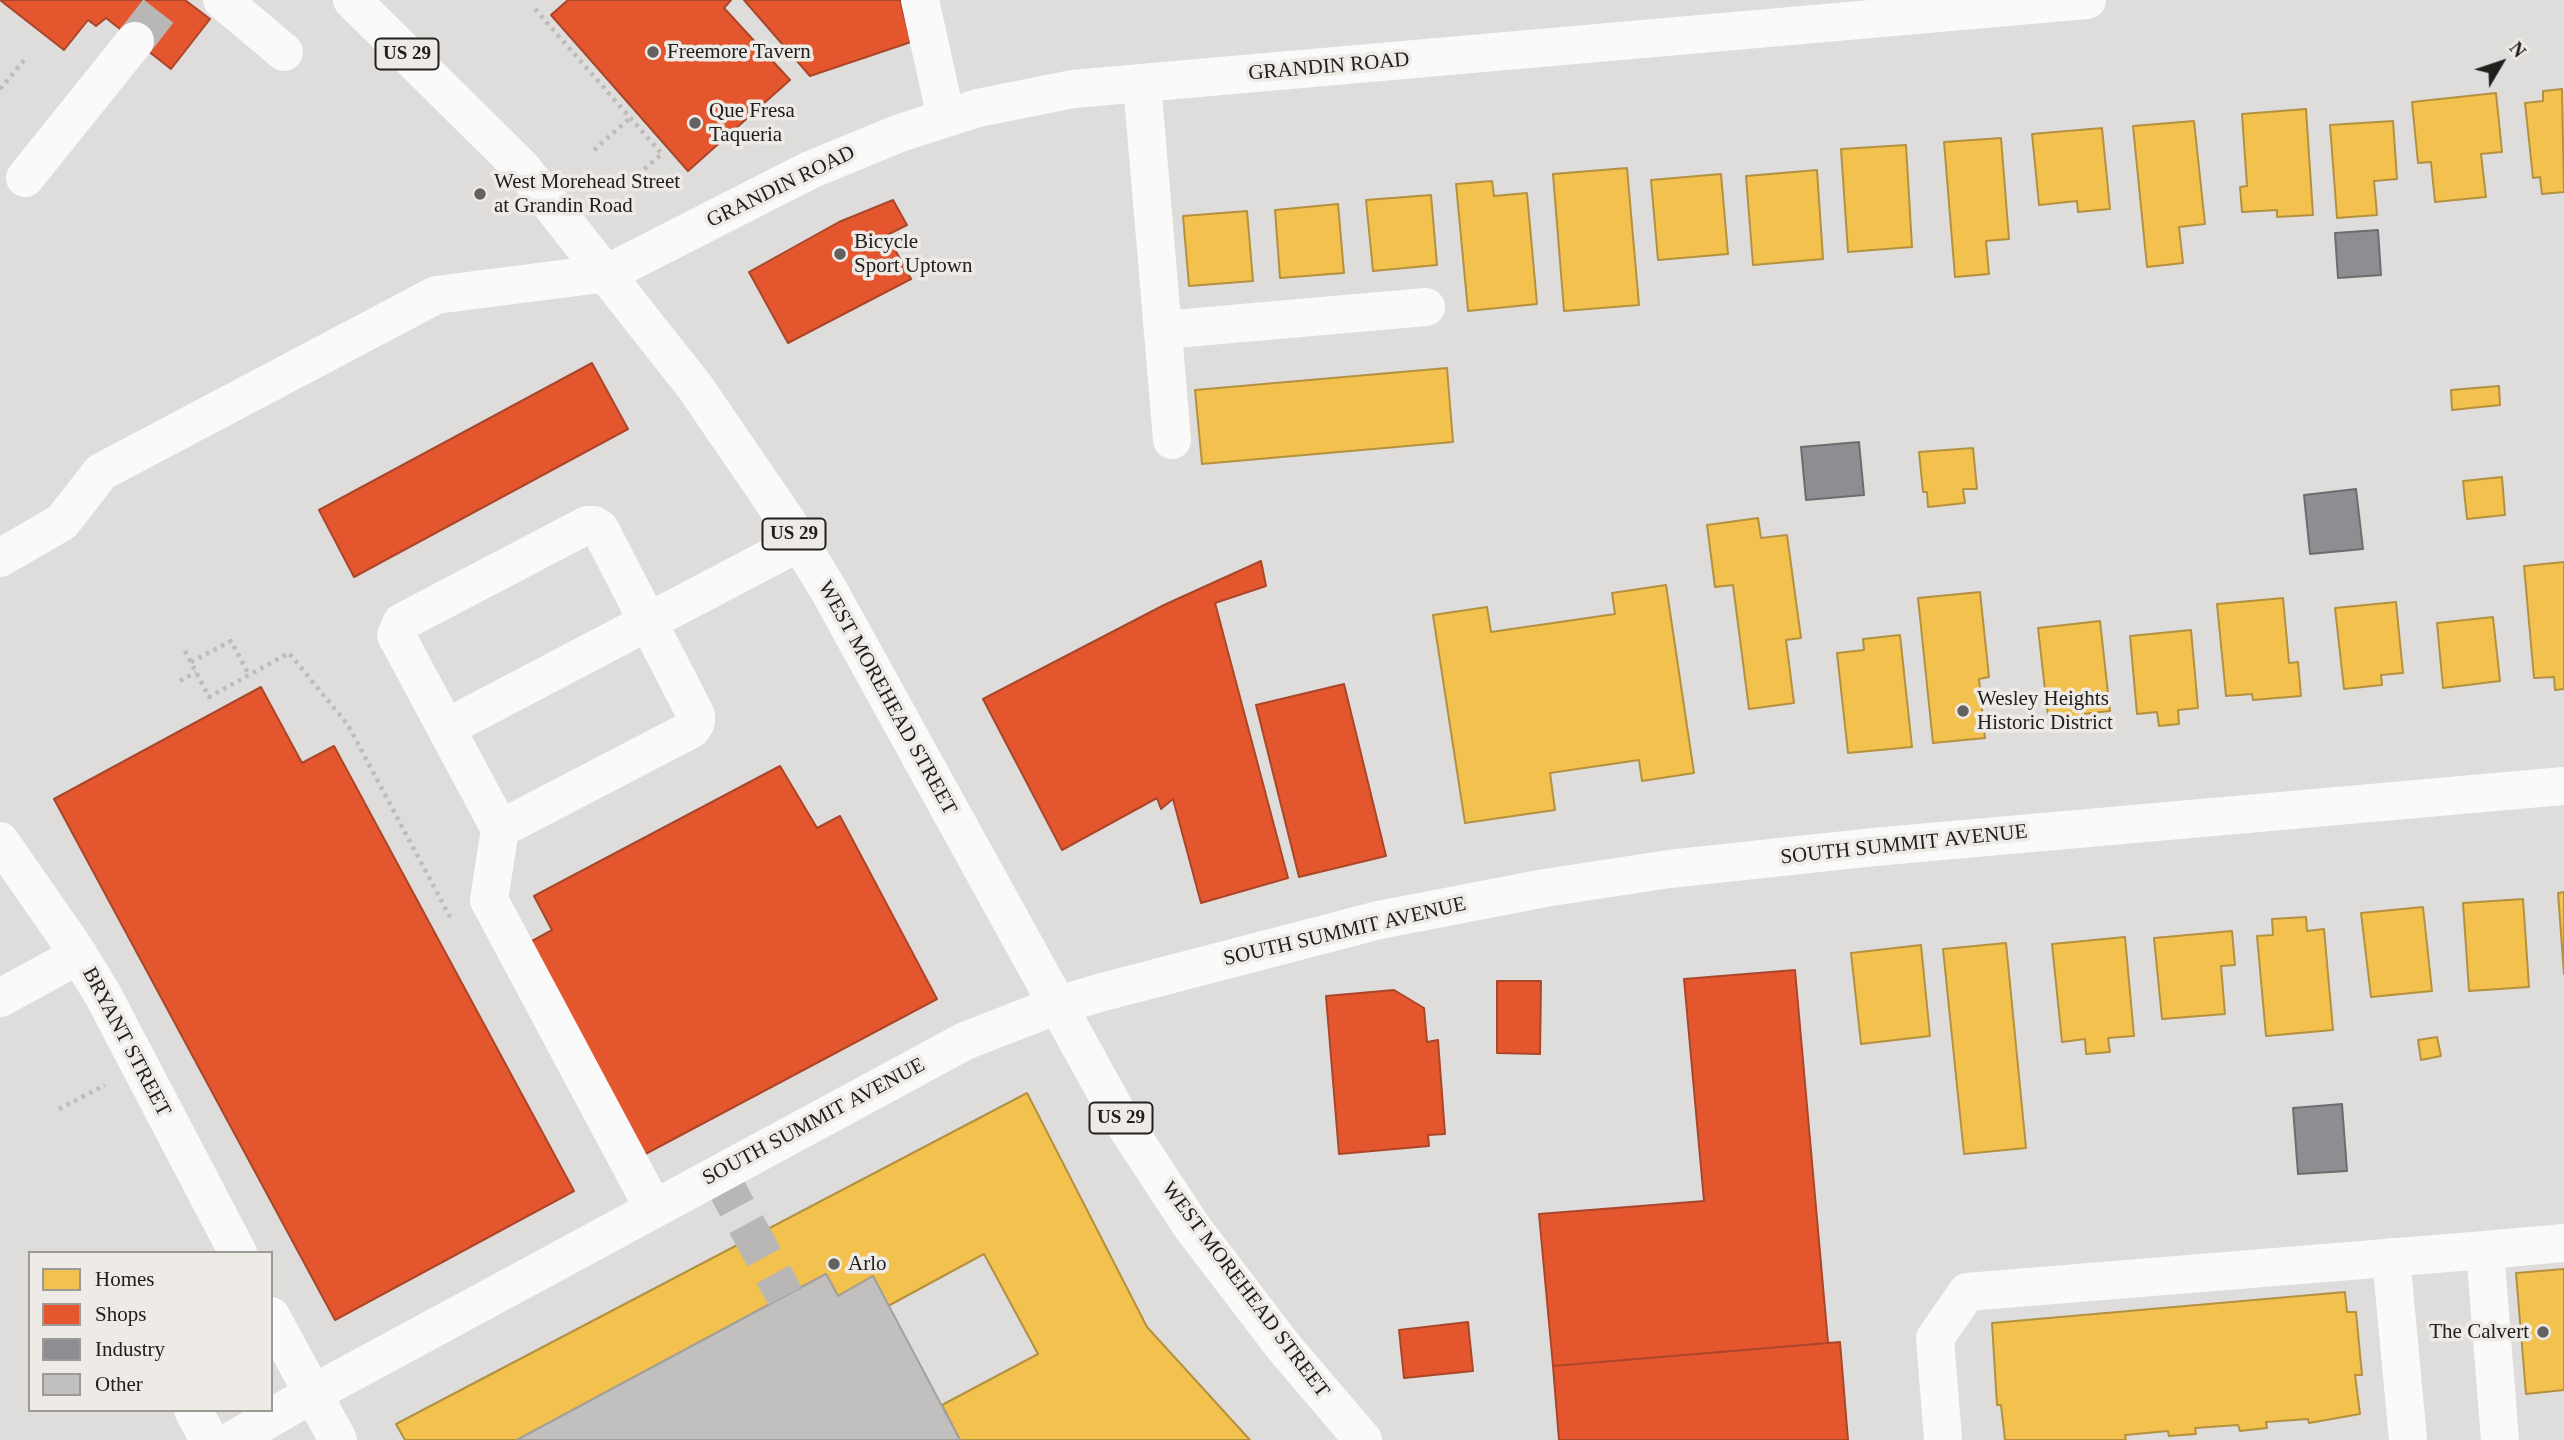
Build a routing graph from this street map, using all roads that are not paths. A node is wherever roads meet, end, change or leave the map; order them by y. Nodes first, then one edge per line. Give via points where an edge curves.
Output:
1 (222, 0) edge
2 (352, 0) edge
3 (920, 0) edge
4 (2087, 0) edge
5 (135, 41) tunnel mouth
6 (284, 52) dead end
7 (1143, 83) junction
8 (946, 118) junction
9 (25, 178) dead end
10 (608, 273) junction
11 (1426, 307) dead end
12 (1163, 330) junction
13 (1172, 440) dead end
14 (800, 542) junction
15 (0, 558) edge
16 (649, 623) junction
17 (446, 728) junction
18 (2564, 786) edge
19 (500, 829) junction
20 (0, 841) edge
21 (79, 955) junction
22 (0, 998) edge
23 (1055, 1006) junction
24 (654, 1209) junction
25 (2564, 1243) edge
26 (2485, 1250) junction
27 (237, 1251) edge
28 (2392, 1257) junction
29 (273, 1320) edge
30 (312, 1394) junction
31 (194, 1412) edge
32 (209, 1440) edge
33 (233, 1440) edge
34 (338, 1440) edge
35 (1363, 1440) edge
36 (1943, 1440) edge
37 (2407, 1440) edge
38 (2500, 1440) edge

1 - 6 street
2 - 10 street, WEST MOREHEAD STREET / US 29 via 522,168
3 - 8 street
4 - 7 street, GRANDIN ROAD
5 - 9 street
7 - 8 street, GRANDIN ROAD via 1073,89
7 - 12 street
8 - 10 street, GRANDIN ROAD via 810,170
10 - 14 street, WEST MOREHEAD STREET / US 29 via 695,387
10 - 15 street, GRANDIN ROAD via 436,295 101,472 62,522
11 - 12 street
12 - 13 street
14 - 16 street
14 - 23 street, WEST MOREHEAD STREET / US 29
16 - 17 street
16 - 17 street via 600,529 587,525 402,622 396,635
16 - 19 street via 696,715 692,729
17 - 19 street
18 - 23 street, SOUTH SUMMIT AVENUE via 1669,869 1379,920
19 - 24 street via 489,900
20 - 21 street, BRYANT STREET
21 - 22 street
21 - 27 street, BRYANT STREET
23 - 24 street, SOUTH SUMMIT AVENUE via 965,1041
23 - 35 street, WEST MOREHEAD STREET / US 29 via 1192,1227 1283,1346
24 - 30 street, SOUTH SUMMIT AVENUE
25 - 26 street
26 - 28 street
26 - 38 street
28 - 36 street via 1967,1292 1935,1338
28 - 37 street
29 - 30 street
30 - 33 street, SOUTH SUMMIT AVENUE
30 - 34 street
31 - 32 street

